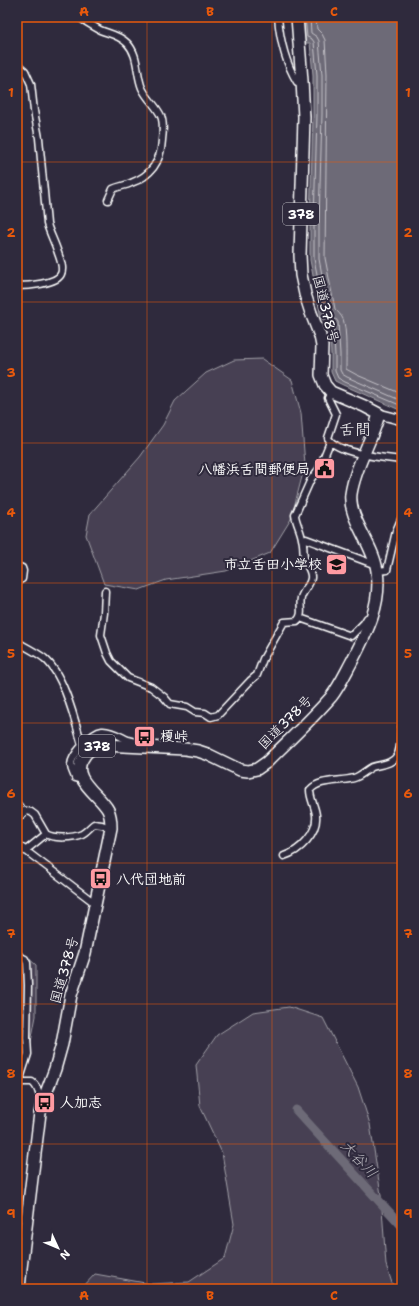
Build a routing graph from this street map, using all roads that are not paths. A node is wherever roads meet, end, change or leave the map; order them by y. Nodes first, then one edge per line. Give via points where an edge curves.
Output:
1 (79, 17) edge
2 (278, 17) edge
3 (297, 17) edge
4 (17, 64) edge
5 (302, 81) junction
6 (108, 200) dead end
7 (17, 286) edge
8 (331, 392) junction
9 (380, 414) junction
10 (402, 420) edge
11 (330, 442) junction
12 (363, 455) junction
13 (402, 460) edge
14 (402, 517) edge
15 (303, 540) junction
16 (17, 566) edge
17 (377, 568) junction
18 (17, 582) edge
19 (105, 591) dead end
20 (376, 602) junction
21 (300, 618) junction
22 (17, 642) edge
23 (402, 726) edge
24 (82, 745) junction
25 (143, 747) junction
26 (83, 780) junction
27 (17, 804) edge
28 (26, 811) junction
29 (17, 819) edge
30 (111, 828) junction
31 (46, 834) junction
32 (20, 847) edge
33 (284, 856) dead end
34 (96, 902) junction
35 (17, 955) edge
36 (18, 1082) edge
37 (43, 1101) junction
38 (19, 1289) edge

1 - 6 street via 100,30 117,35 128,44 138,68 144,93 162,119 162,142 158,161 150,172 138,180 114,189
2 - 5 street via 283,52 297,82
3 - 5 highway, 国道378号 / 378
4 - 7 street via 25,71 31,84 47,224 62,270 54,281
5 - 8 highway, 国道378号 / 378 via 304,117 301,275 320,336 321,375
8 - 9 highway
8 - 11 street via 328,398 336,414 328,438
9 - 10 main road
9 - 12 highway, 国道378号 / 378
11 - 12 street
11 - 15 street via 295,515
12 - 13 street
12 - 17 highway, 国道378号 / 378 via 353,485 351,506
14 - 17 street via 387,570
15 - 17 street
15 - 21 street via 302,549 311,572 311,579 301,598
16 - 18 street via 23,571 22,579
17 - 20 highway, 国道378号 / 378
19 - 21 street via 101,634 112,661 128,678 150,687 170,704 187,707 211,717 218,715 257,675 262,660 284,622 297,622
20 - 21 street via 372,604 364,624 351,636
20 - 25 highway, 国道378号 / 378 via 366,633 332,696 257,769 240,770 198,751
22 - 24 street via 43,658 51,667 71,706
23 - 33 street via 400,747 397,756 390,763 371,768 354,778 312,787 310,790 316,815 315,825 301,847
24 - 25 street via 102,731 142,743
24 - 26 street via 70,767 75,778
25 - 26 highway, 国道378号 / 378 via 103,745 87,751 81,761 80,771
26 - 30 highway, 国道378号 via 103,802 111,820
27 - 28 street
28 - 29 street
28 - 31 street via 35,814
30 - 31 street via 94,824 82,834 75,836 60,838
30 - 34 highway, 国道378号
31 - 32 street
32 - 34 street
34 - 37 highway, 国道378号 via 85,952 71,995 59,1055
35 - 36 street via 27,963 28,985 28,1054
36 - 37 street via 32,1082 36,1085
37 - 38 highway, 国道378号

